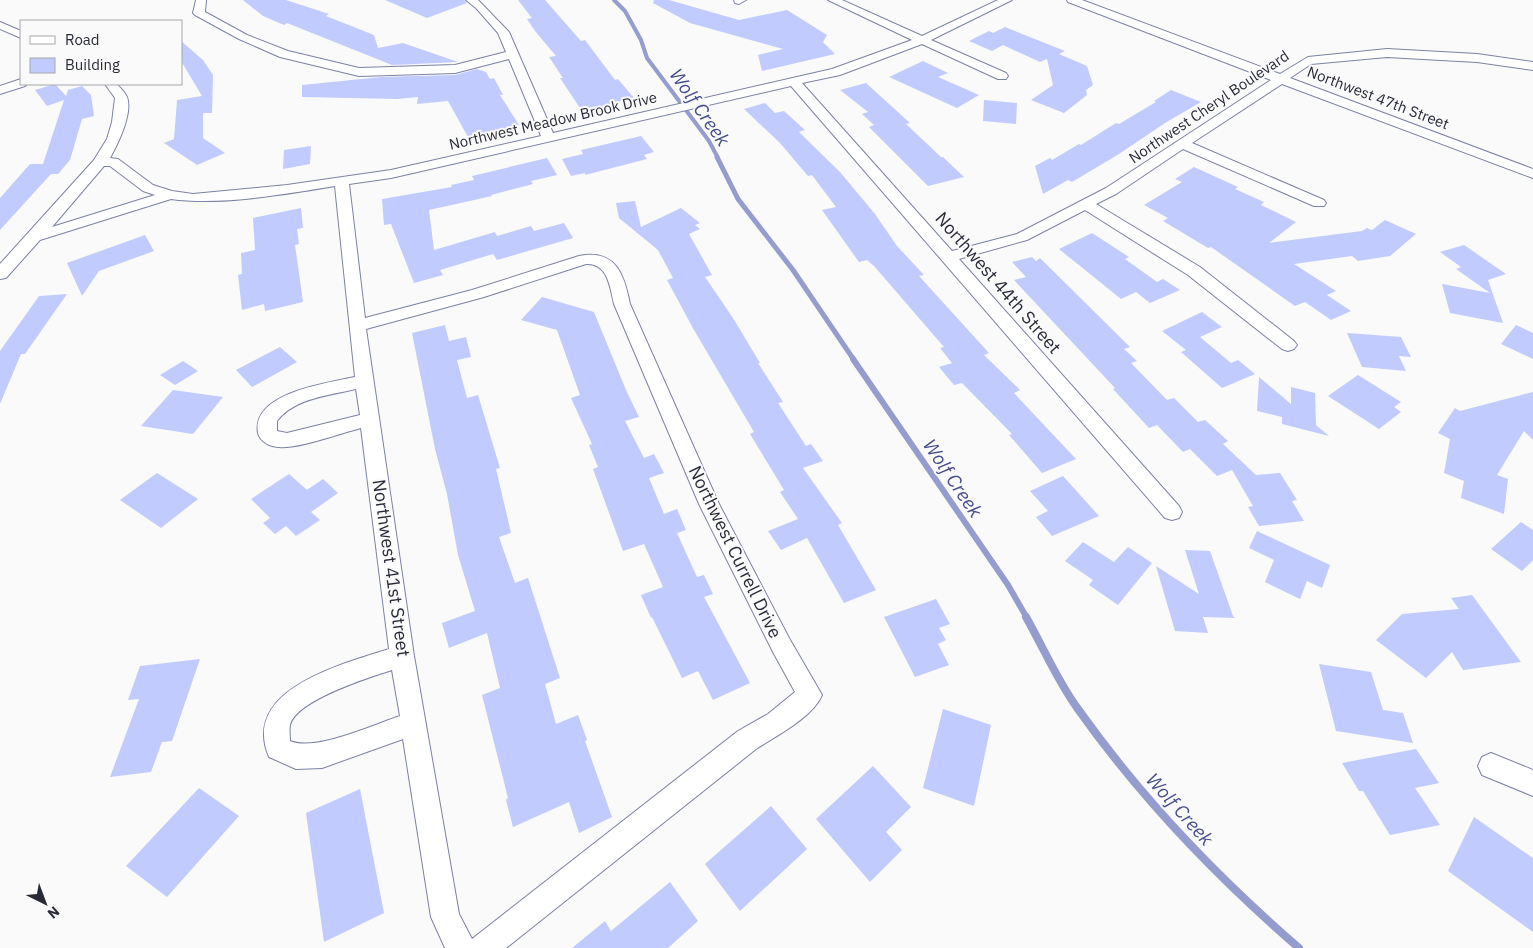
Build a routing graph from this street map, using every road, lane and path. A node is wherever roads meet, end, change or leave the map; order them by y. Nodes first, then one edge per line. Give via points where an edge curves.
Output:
1 (201, 0) edge
2 (471, 0) edge
3 (833, 0) edge
4 (1007, 0) edge
5 (1072, 0) edge
6 (0, 25) edge
7 (20, 34) edge
8 (922, 40) junction
9 (512, 54) junction
10 (1533, 66) edge
11 (1002, 76) dead end
12 (1281, 79) junction
13 (794, 82) junction
14 (20, 83) edge
15 (112, 85) edge
16 (0, 90) edge
17 (549, 138) junction
18 (1182, 144) junction
19 (100, 162) junction
20 (1533, 174) edge
21 (342, 182) junction
22 (170, 195) junction
23 (1319, 203) dead end
24 (1087, 205) junction
25 (35, 237) junction
26 (948, 257) junction
27 (0, 274) edge
28 (357, 326) junction
29 (1288, 345) dead end
30 (364, 381) junction
31 (370, 419) junction
32 (1172, 512) dead end
33 (402, 656) junction
34 (414, 722) junction
35 (1491, 766) dead end
36 (1533, 784) edge
37 (461, 948) edge
38 (483, 948) edge

1 - 9 street via 199,13 243,37 284,54 359,72 456,69
2 - 9 street via 503,32
3 - 8 street
4 - 8 street, Northwest Meadow Brook Drive
5 - 12 street, Northwest 47th Street
6 - 7 street
8 - 11 street
8 - 13 street, Northwest Meadow Brook Drive via 836,72
9 - 17 street
10 - 12 street, Northwest Cheryl Boulevard via 1477,58 1387,53 1308,61
12 - 18 street, Northwest Cheryl Boulevard
12 - 20 street, Northwest 47th Street
13 - 17 street, Northwest Meadow Brook Drive
13 - 26 street, Northwest 44th Street
14 - 16 street
15 - 19 street via 121,98 119,122 114,139
17 - 21 street, Northwest Meadow Brook Drive
18 - 23 street
18 - 24 street, Northwest Cheryl Boulevard
19 - 22 street, Northwest Meadow Brook Drive via 113,162 148,188
19 - 25 street
21 - 22 street, Northwest Meadow Brook Drive via 239,195 194,198
21 - 28 street, Northwest 41st Street
22 - 25 street
24 - 26 street, Northwest Cheryl Boulevard via 1022,237
24 - 29 street via 1194,271
25 - 27 street
26 - 32 street, Northwest 44th Street
28 - 30 street, Northwest 41st Street
28 - 38 street, Northwest Currell Drive via 504,287 581,260 596,259 608,265 614,272 622,304 709,504 781,646 810,695 777,722 747,740
30 - 31 street, Northwest 41st Street
30 - 31 street via 292,400 277,408 268,420 268,435 277,440 287,440
31 - 33 street, Northwest 41st Street
33 - 34 street, Northwest 41st Street
33 - 34 street via 314,687 292,701 278,720 278,748 296,756 322,755
34 - 37 street, Northwest 41st Street via 445,917
35 - 36 street

